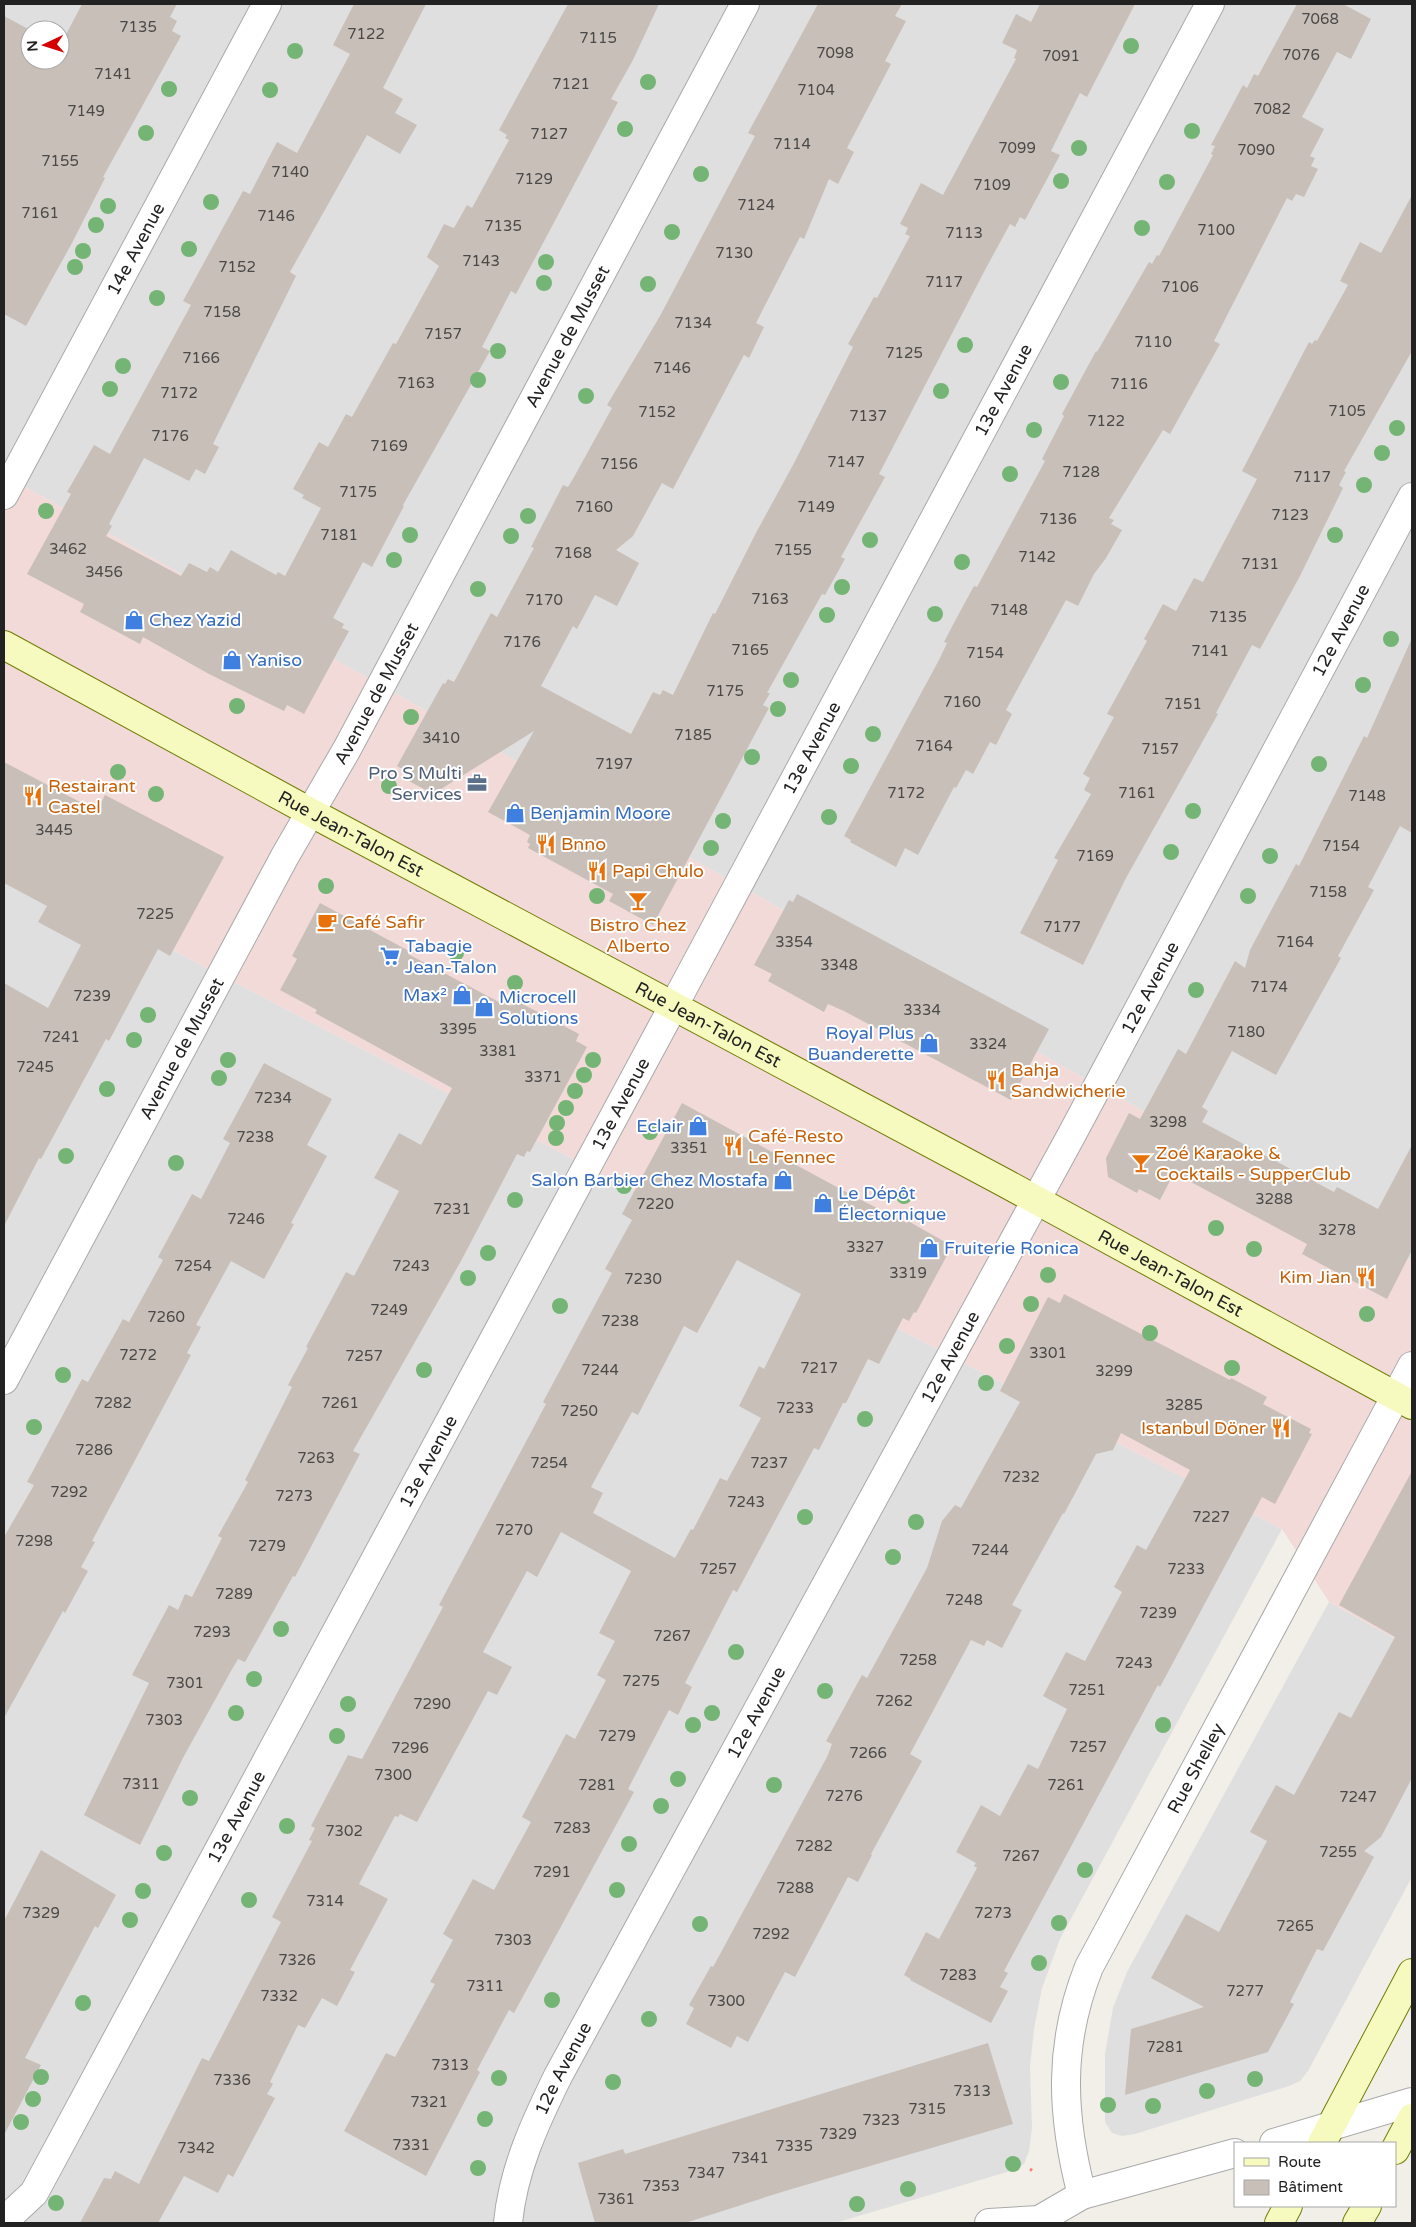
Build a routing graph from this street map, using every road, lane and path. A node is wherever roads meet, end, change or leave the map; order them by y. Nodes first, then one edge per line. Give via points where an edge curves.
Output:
1 (267, 4) edge
2 (745, 4) edge
3 (1210, 4) edge
4 (4, 495) edge
5 (1412, 497) edge
6 (4, 645) edge
7 (310, 812) junction
8 (674, 1006) junction
9 (1036, 1200) junction
10 (1412, 1366) edge
11 (4, 1380) edge
12 (1405, 1401) edge
13 (1412, 1973) edge
14 (1412, 2102) edge
15 (1412, 2118) edge
16 (1326, 2135) edge
17 (1280, 2142) edge
18 (1396, 2148) edge
19 (1234, 2153) edge
20 (1082, 2194) junction
21 (1287, 2207) edge
22 (1366, 2207) edge
23 (4, 2221) edge
24 (508, 2223) edge
25 (989, 2223) edge
26 (1279, 2223) edge
27 (1357, 2223) edge

1 - 4 street, 14e Avenue
2 - 7 street, Avenue de Musset via 352,740
3 - 8 street, 13e Avenue
5 - 9 street, 12e Avenue
6 - 7 main road, Rue Jean-Talon Est
7 - 8 main road, Rue Jean-Talon Est
7 - 11 street, Avenue de Musset
8 - 9 main road, Rue Jean-Talon Est
8 - 23 street, 13e Avenue via 34,2193
9 - 12 main road, Rue Jean-Talon Est
9 - 24 street, 12e Avenue via 554,2084 521,2160
10 - 12 street, Rue Shelley
12 - 20 street, Rue Shelley via 1089,1966 1077,1997 1070,2032 1066,2092 1067,2124
13 - 16 main road
14 - 16 street
15 - 18 main road
16 - 17 street
19 - 20 street
20 - 25 street via 1040,2220
21 - 26 main road
22 - 27 main road

